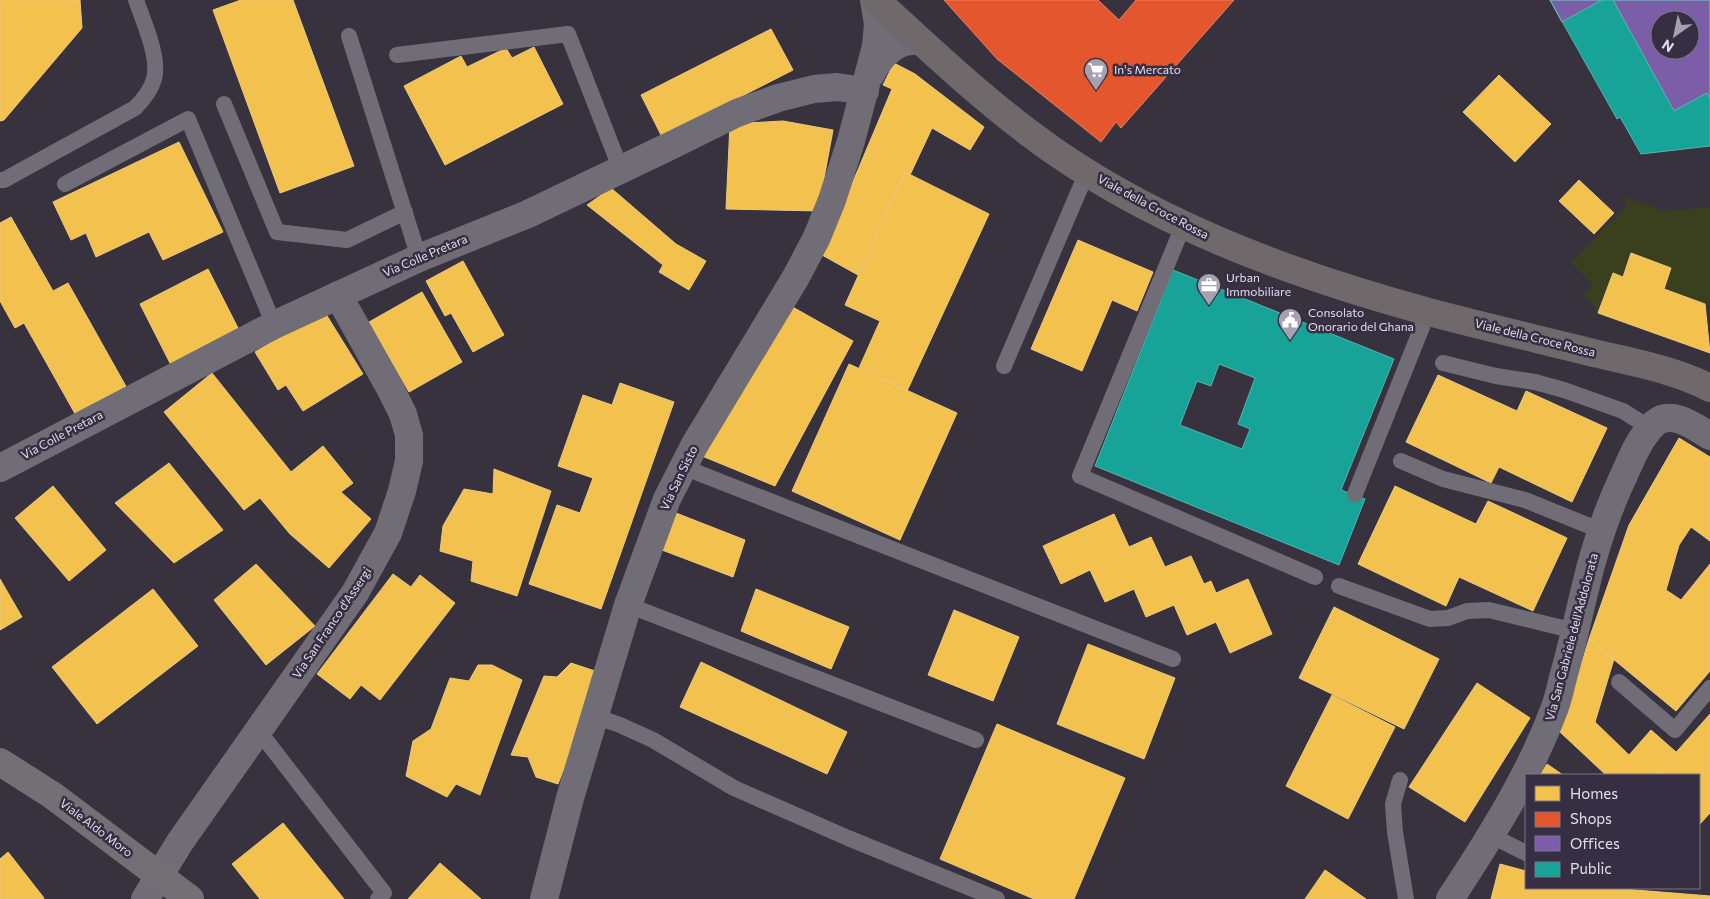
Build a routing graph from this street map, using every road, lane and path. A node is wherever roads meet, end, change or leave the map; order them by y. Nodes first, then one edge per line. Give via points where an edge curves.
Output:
1 (136, 0) edge
2 (875, 0) edge
3 (896, 0) edge
4 (349, 36) dead end
5 (920, 41) junction
6 (397, 55) dead end
7 (950, 68) junction
8 (866, 86) junction
9 (224, 104) dead end
10 (621, 170) junction
11 (1087, 172) junction
12 (0, 180) edge
13 (65, 184) dead end
14 (405, 212) junction
15 (1184, 226) junction
16 (419, 258) junction
17 (338, 295) junction
18 (1428, 312) junction
19 (274, 325) junction
20 (1443, 363) dead end
21 (1004, 366) dead end
22 (1710, 388) edge
23 (1650, 428) junction
24 (1710, 436) edge
25 (1401, 461) dead end
26 (683, 467) junction
27 (0, 468) edge
28 (1355, 494) dead end
29 (1602, 531) junction
30 (1314, 577) dead end
31 (1339, 586) dead end
32 (628, 605) junction
33 (1575, 631) junction
34 (1173, 659) dead end
35 (1619, 682) dead end
36 (1710, 688) edge
37 (594, 716) junction
38 (258, 730) junction
39 (976, 740) dead end
40 (0, 762) edge
41 (1526, 774) edge
42 (1525, 776) edge
43 (1400, 780) dead end
44 (1490, 835) junction
45 (1525, 852) edge
46 (1459, 896) edge
47 (145, 899) edge
48 (190, 899) edge
49 (378, 899) edge
50 (544, 899) edge
51 (997, 899) edge
52 (1406, 899) edge

1 - 12 lane via 155,59 154,79 146,96 135,108
2 - 5 main road, Viale della Croce Rossa
2 - 8 street, Via San Sisto via 878,32
3 - 7 main road
4 - 14 lane
5 - 7 main road, Viale della Croce Rossa
5 - 8 street, Via San Sisto via 906,40 894,46 877,65
6 - 10 lane via 568,34
7 - 11 main road, Viale della Croce Rossa via 1029,133
8 - 10 street, Via Colle Pretara via 826,87 764,103 715,123
8 - 26 street, Via San Sisto via 840,179 817,237
9 - 14 lane via 277,232 347,240
10 - 16 street, Via Colle Pretara via 528,214
11 - 15 main road, Viale della Croce Rossa
11 - 21 lane
13 - 19 lane via 188,119
14 - 16 lane
15 - 18 main road, Viale della Croce Rossa via 1345,288
15 - 30 lane via 1080,476
16 - 17 street, Via Colle Pretara
17 - 19 street, Via Colle Pretara
17 - 38 street, Via San Franco d'Assergi via 404,414 409,435 406,475 388,533 368,571
18 - 22 main road, Viale della Croce Rossa via 1645,365
18 - 28 lane
19 - 27 street, Via Colle Pretara
20 - 23 lane via 1564,390 1618,408
23 - 24 street via 1662,419 1676,419
23 - 29 street, Via San Gabriele dell'Addolorata via 1632,456
25 - 29 lane via 1443,479 1525,500
26 - 32 street, Via San Sisto via 667,500
26 - 34 lane
29 - 33 street, Via San Gabriele dell'Addolorata
31 - 33 lane via 1430,620 1467,611 1489,610
32 - 37 street, Via San Sisto
32 - 39 lane
33 - 41 street, Via San Gabriele dell'Addolorata via 1556,705
35 - 36 lane via 1675,730
37 - 50 street, Via San Sisto
37 - 51 lane via 653,740 734,788
38 - 47 street, Via San Franco d'Assergi via 180,842
38 - 49 lane via 384,893
40 - 48 street, Viale Aldo Moro via 52,795
42 - 44 street, Via San Gabriele dell'Addolorata
43 - 52 lane via 1392,804
44 - 45 lane
44 - 46 street, Via San Gabriele dell'Addolorata

